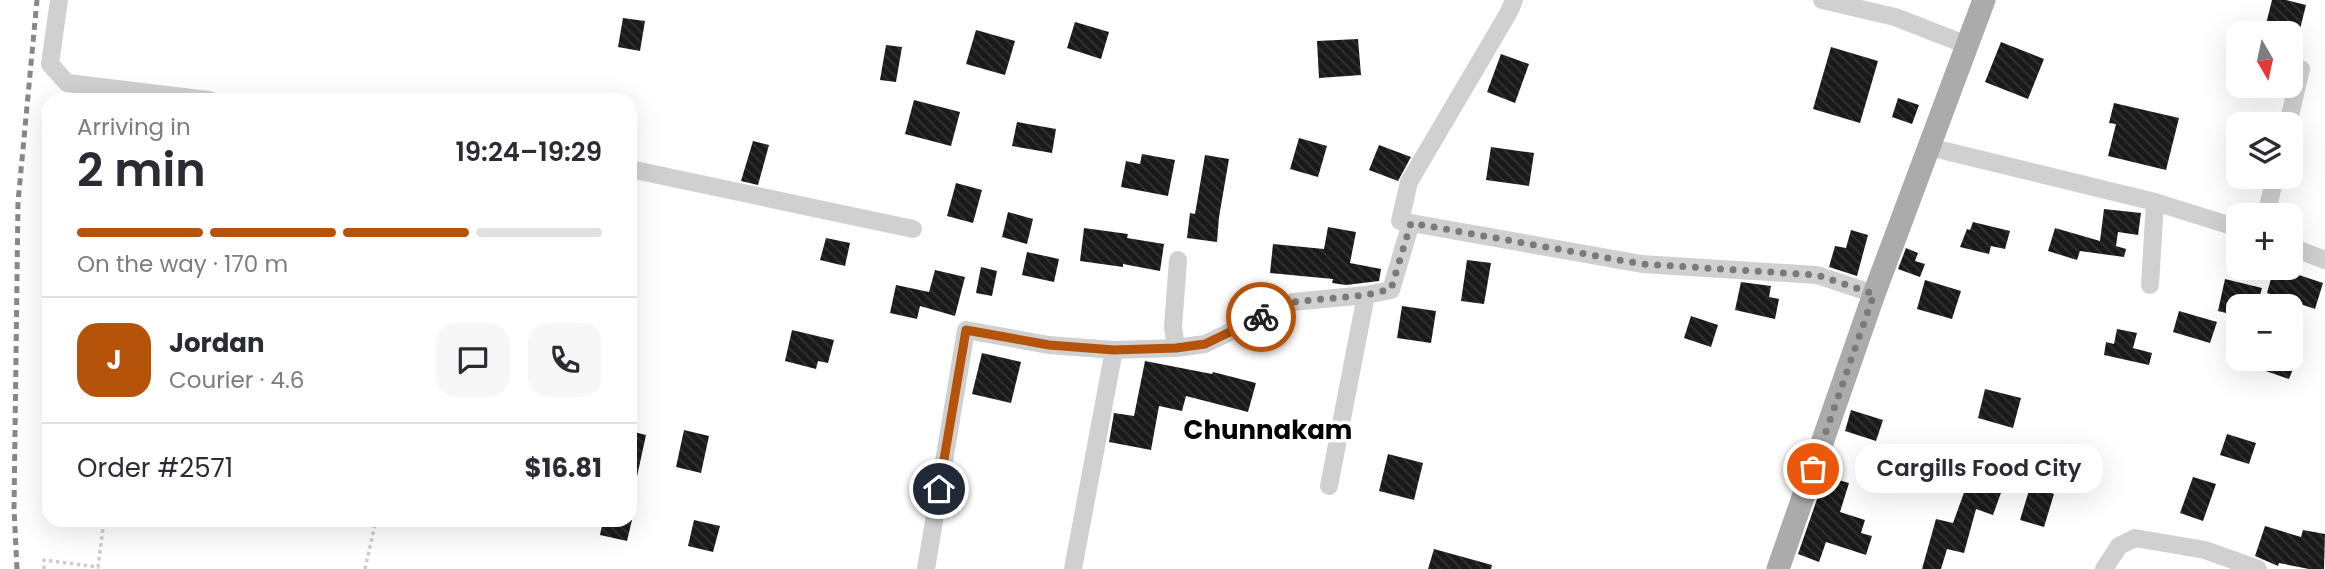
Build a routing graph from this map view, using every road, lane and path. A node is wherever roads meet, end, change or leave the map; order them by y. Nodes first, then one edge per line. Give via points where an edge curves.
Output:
1 (58, 0) edge
2 (1514, 0) edge
3 (1822, 0) edge
4 (1984, 0) edge
5 (1967, 45) junction
6 (151, 93) edge
7 (1928, 147) junction
8 (637, 170) edge
9 (2155, 202) junction
10 (1411, 223) junction
11 (2226, 224) edge
12 (913, 229) dead end
13 (2303, 252) edge
14 (1178, 260) dead end
15 (2325, 260) edge
16 (2150, 285) dead end
17 (1874, 294) junction
18 (1366, 295) junction
19 (1176, 348) junction
20 (1114, 350) junction
21 (1329, 486) dead end
22 (103, 527) edge
23 (374, 527) edge
24 (44, 569) edge
25 (365, 569) edge
26 (926, 569) edge
27 (1073, 569) edge
28 (1779, 569) edge
29 (2104, 569) edge
30 (2258, 569) edge

1 - 6 street via 50,64 67,83
2 - 10 street via 1409,182 1400,221
3 - 5 street via 1895,17
4 - 5 main road
5 - 7 main road
7 - 9 street
7 - 17 main road
8 - 12 street
9 - 11 street
9 - 16 street
10 - 17 street via 1642,264 1817,275
10 - 18 street via 1391,289
13 - 15 street
14 - 19 street via 1172,327
17 - 28 main road
18 - 19 street via 1293,302 1205,344
18 - 21 street
19 - 20 street
20 - 26 street via 1049,345 966,330
20 - 27 street
22 - 24 path via 98,567 44,559
23 - 25 path
29 - 30 street via 2119,546 2135,538 2205,550

